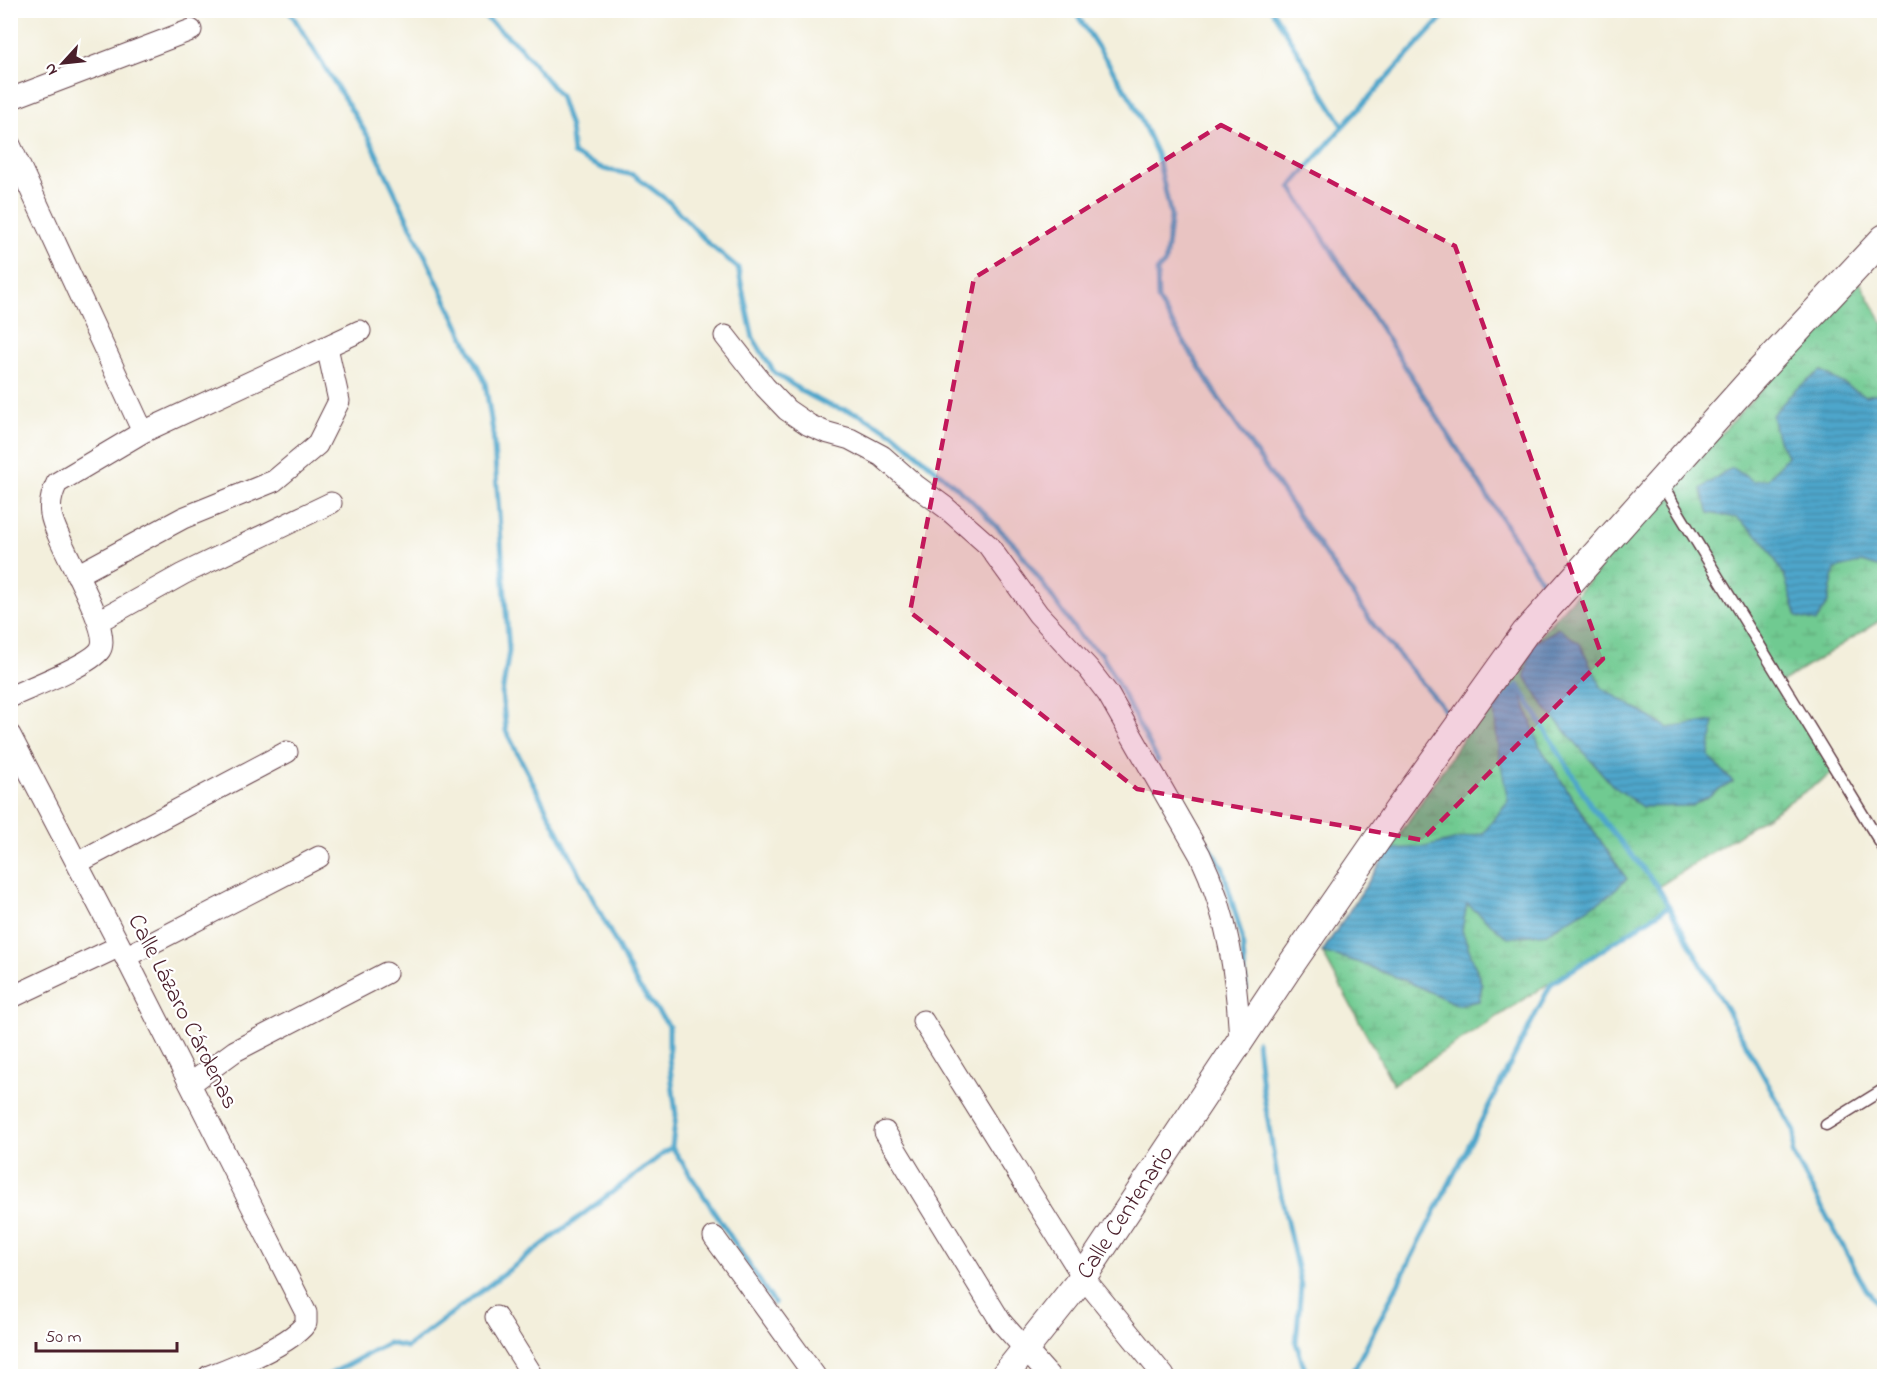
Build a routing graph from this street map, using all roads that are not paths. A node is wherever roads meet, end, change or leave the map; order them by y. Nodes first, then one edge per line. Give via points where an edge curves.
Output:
1 (191, 30) dead end
2 (10, 99) edge
3 (10, 146) edge
4 (1884, 238) edge
5 (360, 331) dead end
6 (725, 336) dead end
7 (327, 347) junction
8 (143, 432) junction
9 (1660, 482) junction
10 (331, 503) dead end
11 (77, 575) junction
12 (99, 621) junction
13 (10, 697) edge
14 (10, 735) edge
15 (287, 752) dead end
16 (1884, 849) edge
17 (319, 857) dead end
18 (77, 862) junction
19 (123, 951) junction
20 (386, 973) dead end
21 (10, 998) edge
22 (923, 1021) dead end
23 (1240, 1043) junction
24 (190, 1084) junction
25 (1884, 1089) edge
26 (1826, 1125) dead end
27 (885, 1132) dead end
28 (714, 1238) dead end
29 (1083, 1276) junction
30 (496, 1317) dead end
31 (1025, 1350) junction
32 (209, 1377) edge
33 (533, 1377) edge
34 (814, 1377) edge
35 (1004, 1377) edge
36 (1049, 1377) edge
37 (1164, 1377) edge

1 - 2 street
3 - 8 street
4 - 9 street, Calle Centenario
5 - 7 street
6 - 23 street via 792,414 882,456 976,533 1038,614 1097,679 1210,876 1219,899 1238,998
7 - 8 street
7 - 11 street via 339,401 318,445 274,481 183,518
8 - 11 street via 57,483 52,493 51,515
9 - 16 lane
9 - 23 street, Calle Centenario via 1525,633 1488,682
10 - 12 street via 183,574
11 - 12 street
12 - 13 street via 103,643 95,655
14 - 18 street, Calle Lázaro Cárdenas
15 - 18 street
17 - 19 street
18 - 19 street, Calle Lázaro Cárdenas
19 - 21 street
19 - 24 street, Calle Lázaro Cárdenas
20 - 24 street via 235,1051
22 - 29 street
23 - 29 street, Calle Centenario
24 - 32 street, Calle Lázaro Cárdenas via 306,1313 306,1323 297,1332 252,1359
25 - 26 lane
27 - 31 street via 1000,1322
28 - 34 street
29 - 31 street, Calle Centenario
29 - 37 street
30 - 33 street
31 - 35 street, Calle Centenario
31 - 36 street

